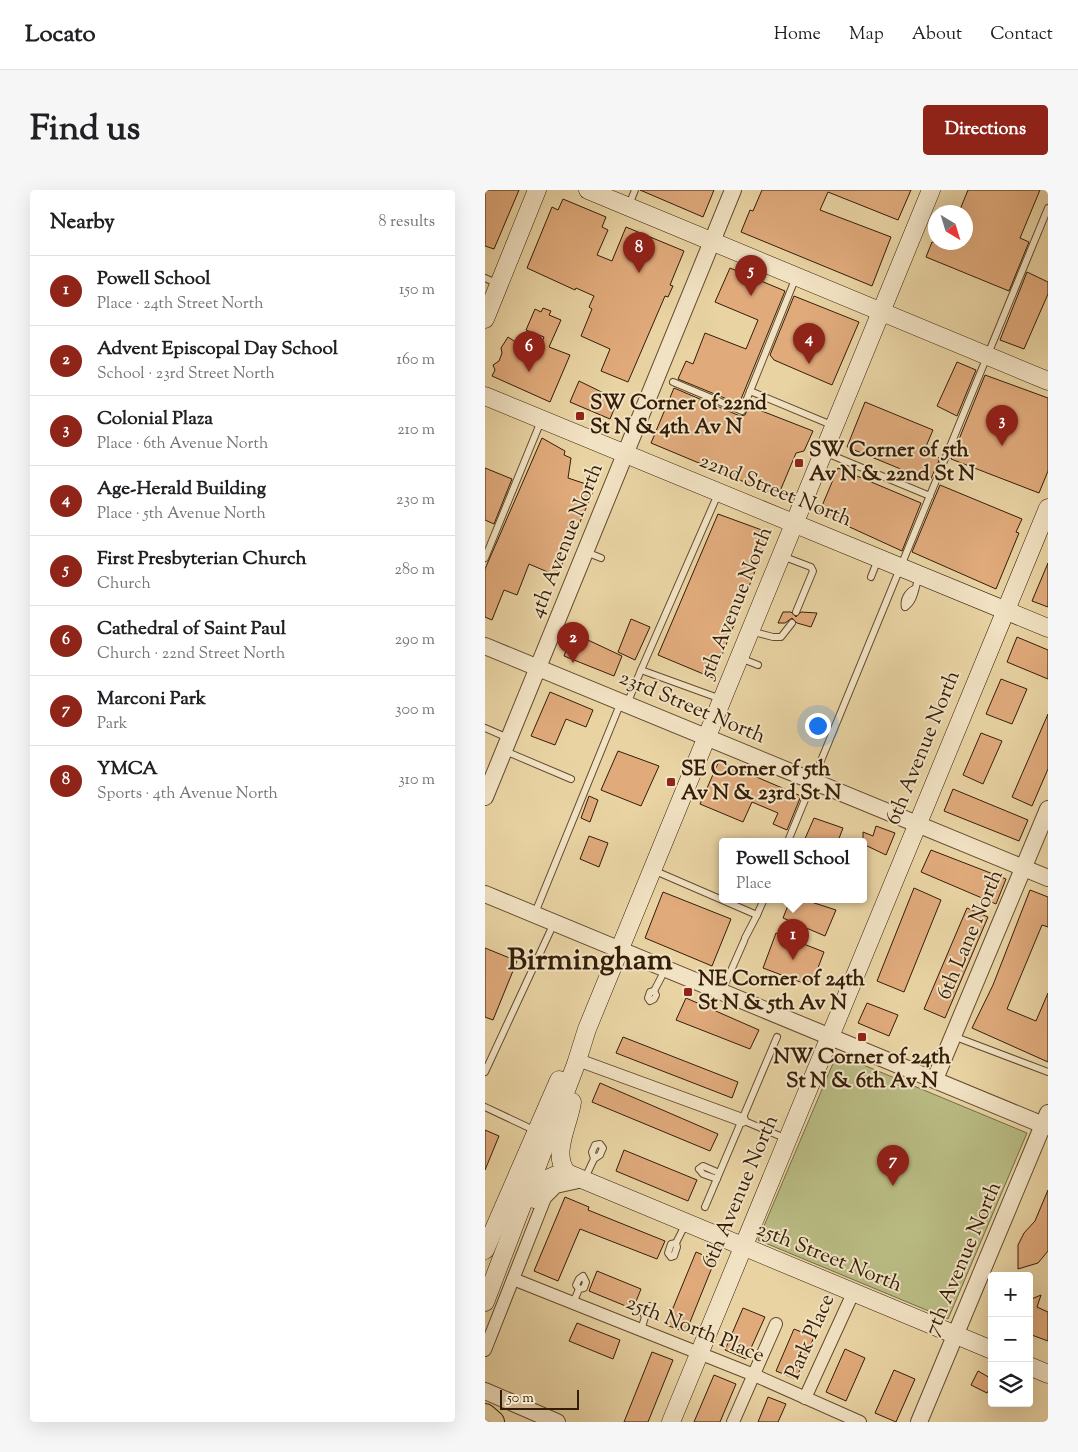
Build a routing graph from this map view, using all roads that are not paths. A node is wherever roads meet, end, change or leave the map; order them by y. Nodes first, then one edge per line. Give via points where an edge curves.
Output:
1 (537, 190) edge
2 (588, 190) edge
3 (635, 190) edge
4 (733, 190) edge
5 (931, 190) edge
6 (628, 207) junction
7 (1048, 208) edge
8 (712, 241) junction
9 (796, 276) junction
10 (492, 281) edge
11 (881, 311) junction
12 (485, 319) edge
13 (987, 355) junction
14 (1048, 381) edge
15 (673, 382) dead end
16 (749, 391) junction
17 (485, 396) edge
18 (542, 420) junction
19 (834, 426) junction
20 (823, 452) junction
21 (625, 454) junction
22 (719, 492) junction
23 (930, 496) junction
24 (1048, 508) edge
25 (794, 523) junction
26 (1044, 528) edge
27 (585, 551) junction
28 (780, 556) junction
29 (485, 558) edge
30 (601, 558) dead end
31 (878, 558) junction
32 (901, 567) junction
33 (871, 577) dead end
34 (1005, 610) junction
35 (796, 612) dead end
36 (792, 623) dead end
37 (1048, 628) edge
38 (750, 631) junction
39 (485, 646) edge
40 (739, 657) junction
41 (758, 665) dead end
42 (538, 667) junction
43 (641, 670) junction
44 (722, 700) junction
45 (624, 703) junction
46 (485, 728) edge
47 (707, 737) junction
48 (506, 745) junction
49 (571, 779) dead end
50 (813, 782) junction
51 (485, 796) edge
52 (1048, 809) edge
53 (917, 825) junction
54 (789, 838) edge
55 (1023, 868) junction
56 (652, 869) junction
57 (1048, 878) edge
58 (485, 894) edge
59 (719, 898) edge
60 (730, 903) edge
61 (762, 903) edge
62 (535, 914) junction
63 (757, 915) junction
64 (555, 923) junction
65 (619, 950) junction
66 (665, 969) junction
67 (654, 991) dead end
68 (722, 992) junction
69 (585, 1034) junction
70 (952, 1035) junction
71 (831, 1036) junction
72 (777, 1037) dead end
73 (577, 1062) junction
74 (485, 1072) edge
75 (1048, 1072) edge
76 (935, 1079) junction
77 (485, 1107) edge
78 (742, 1120) junction
79 (1046, 1121) edge
80 (537, 1131) junction
81 (787, 1139) junction
82 (594, 1159) dead end
83 (575, 1177) junction
84 (705, 1207) dead end
85 (686, 1224) junction
86 (676, 1243) dead end
87 (742, 1247) junction
88 (485, 1250) edge
89 (513, 1278) junction
90 (854, 1291) junction
91 (485, 1302) edge
92 (485, 1315) edge
93 (777, 1324) dead end
94 (956, 1334) junction
95 (988, 1348) edge
96 (485, 1350) edge
97 (699, 1354) junction
98 (1033, 1368) edge
99 (1048, 1374) edge
100 (754, 1375) junction
101 (485, 1391) edge
102 (805, 1398) junction
103 (485, 1416) edge
104 (491, 1422) edge
105 (557, 1422) edge
106 (671, 1422) edge
107 (733, 1422) edge
108 (860, 1422) edge
109 (919, 1422) edge

1 - 10 main road
2 - 6 main road
3 - 6 lane
4 - 8 street, 4th Avenue North
5 - 11 main road, 5th Avenue North
6 - 8 main road
7 - 13 lane
8 - 9 main road
8 - 21 street, 4th Avenue North
9 - 11 main road
9 - 16 lane
10 - 12 main road
11 - 13 main road
11 - 19 main road, 5th Avenue North
13 - 14 main road
13 - 23 lane
15 - 16 lane via 742,411
16 - 19 lane
17 - 18 main road, 22nd Street North
18 - 21 main road, 22nd Street North
18 - 29 lane
19 - 20 main road, 5th Avenue North
20 - 23 lane
20 - 25 main road, 5th Avenue North
21 - 22 main road, 22nd Street North
21 - 27 street, 4th Avenue North
22 - 25 main road, 22nd Street North
22 - 43 lane
23 - 32 lane
24 - 26 main road, 6th Avenue North
25 - 28 main road, 5th Avenue North
25 - 31 main road, 22nd Street North
26 - 34 main road, 6th Avenue North
27 - 30 lane
27 - 42 street, 4th Avenue North
28 - 35 lane via 811,567 813,571
28 - 38 main road, 5th Avenue North
31 - 32 main road, 22nd Street North
31 - 33 lane
32 - 34 main road, 22nd Street North via 917,582
32 - 50 lane
34 - 37 main road, 22nd Street North
34 - 53 main road, 6th Avenue North
36 - 38 lane via 781,636
38 - 40 main road, 5th Avenue North
39 - 42 street, 23rd Street North
40 - 41 lane
40 - 44 main road, 5th Avenue North
42 - 45 street, 23rd Street North
42 - 48 street, 4th Avenue North
43 - 44 lane
43 - 45 lane
44 - 47 main road, 5th Avenue North
45 - 47 street, 23rd Street North
45 - 62 lane
46 - 48 lane
47 - 50 street, 23rd Street North
47 - 56 main road, 5th Avenue North
48 - 49 lane
48 - 51 street, 4th Avenue North via 494,767
50 - 53 street, 23rd Street North
50 - 54 lane
52 - 55 street, 6th Lane North
53 - 55 street, 23rd Street North
53 - 71 main road, 6th Avenue North
55 - 57 street, 23rd Street North
55 - 70 street, 6th Lane North
56 - 59 lane
56 - 65 main road, 5th Avenue North
58 - 62 street
60 - 63 lane
61 - 63 lane
62 - 64 street
63 - 68 lane
64 - 65 street
64 - 74 lane
65 - 66 street
65 - 69 main road, 5th Avenue North
66 - 67 lane
66 - 68 street
68 - 71 street
69 - 73 main road, 5th Avenue North
69 - 80 main road, 5th Avenue North via 558,1081
70 - 75 lane
70 - 76 street, 6th Lane North
71 - 76 street
71 - 81 main road, 6th Avenue North
72 - 78 lane
73 - 78 street
73 - 83 main road via 571,1108 559,1156 561,1166
73 - 91 main road, 5th Avenue North
76 - 79 street
77 - 80 lane
78 - 81 lane
78 - 84 lane
79 - 94 street, 7th Avenue North
80 - 88 main road, 5th Avenue North
81 - 87 main road, 6th Avenue North
82 - 83 lane
83 - 85 main road, 25th Street North
83 - 89 street via 556,1187 545,1198
83 - 92 main road via 552,1175 543,1181
85 - 86 lane
85 - 87 main road, 25th Street North
87 - 90 main road, 25th Street North
87 - 97 main road, 6th Avenue North
89 - 96 street
89 - 97 street, 25th North Place via 576,1295 643,1324
90 - 94 main road, 25th Street North
90 - 102 street, Park Place
93 - 100 street
94 - 95 main road, 25th Street North
94 - 109 street, 7th Avenue North
97 - 100 street, 25th North Place
97 - 106 main road, 6th Avenue North
98 - 99 main road
100 - 102 street, 25th North Place
100 - 107 street
101 - 105 street
102 - 108 street, 25th North Place
103 - 104 highway

